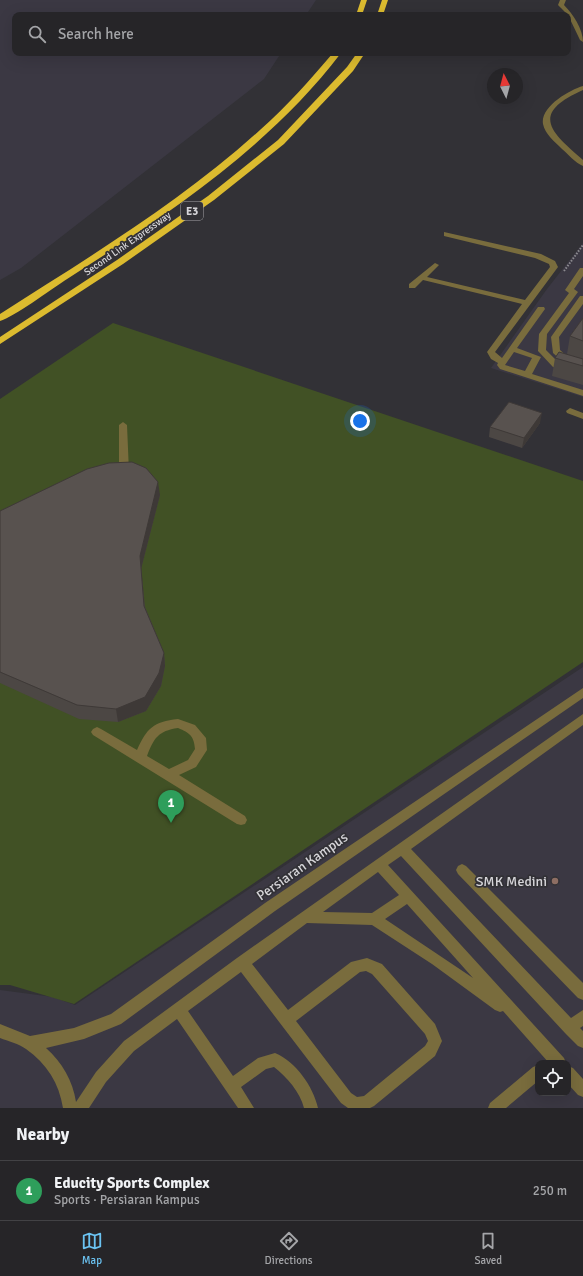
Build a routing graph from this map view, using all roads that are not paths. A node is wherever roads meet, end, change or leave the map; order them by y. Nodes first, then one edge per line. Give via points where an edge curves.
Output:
1 (364, 0) edge
2 (385, 0) edge
3 (563, 0) edge
4 (360, 12) edge
5 (381, 12) edge
6 (568, 12) edge
7 (571, 18) edge
8 (583, 40) edge
9 (335, 56) edge
10 (358, 56) edge
11 (583, 88) edge
12 (583, 164) edge
13 (447, 234) dead end
14 (435, 265) dead end
15 (583, 270) edge
16 (422, 278) junction
17 (412, 286) dead end
18 (571, 291) junction
19 (583, 294) edge
20 (583, 298) edge
21 (527, 303) junction
22 (541, 309) dead end
23 (0, 318) edge
24 (0, 341) edge
25 (512, 349) junction
26 (503, 362) junction
27 (583, 365) edge
28 (583, 374) edge
29 (528, 375) junction
30 (583, 392) edge
31 (570, 412) dead end
32 (583, 416) edge
33 (123, 425) dead end
34 (124, 472) edge
35 (583, 692) edge
36 (583, 719) edge
37 (97, 732) dead end
38 (140, 758) junction
39 (169, 775) junction
40 (241, 820) dead end
41 (402, 848) junction
42 (379, 864) junction
43 (462, 870) dead end
44 (408, 896) junction
45 (305, 917) junction
46 (374, 919) junction
47 (242, 962) junction
48 (583, 993) edge
49 (178, 1010) junction
50 (583, 1017) edge
51 (518, 1018) junction
52 (286, 1020) junction
53 (570, 1028) junction
54 (0, 1031) edge
55 (583, 1041) edge
56 (30, 1043) junction
57 (552, 1060) edge
58 (535, 1075) edge
59 (571, 1076) edge
60 (231, 1086) junction
61 (583, 1090) edge
62 (70, 1108) edge
63 (81, 1108) edge
64 (247, 1108) edge
65 (311, 1108) edge
66 (495, 1108) edge

1 - 4 highway
2 - 5 highway
3 - 6 street via 561,5
7 - 8 street
9 - 23 highway, Second Link Expressway / E3 via 253,142 192,192
10 - 24 highway, Second Link Expressway / E3 via 350,69 281,142 211,198
11 - 12 street via 560,100 550,112 547,127
13 - 21 street via 538,256 552,263 554,267
14 - 16 street
15 - 18 street
16 - 17 street
16 - 21 street
18 - 19 street
18 - 28 street via 542,334 542,351 556,365
20 - 27 street via 555,338 556,351 566,360
21 - 26 street via 491,352
22 - 25 street
25 - 26 street
25 - 29 street via 537,357
26 - 29 street via 503,367
29 - 30 street
31 - 32 street
33 - 34 street
35 - 56 street, Persiaran Kampus via 270,907 116,1019 92,1031
36 - 41 street
37 - 38 street
38 - 39 street
38 - 39 street via 146,739 155,729 178,723 192,728 201,738 201,751 191,765
39 - 40 street
41 - 42 street
41 - 53 street
42 - 44 street
42 - 45 street
43 - 48 street
44 - 46 street
44 - 51 street
45 - 46 street
45 - 47 street
46 - 51 street
47 - 49 street
47 - 52 street
49 - 60 street
49 - 63 street via 129,1046 101,1077
50 - 53 street
51 - 57 street
52 - 52 street via 346,1098 357,1104 369,1101 430,1051 435,1040 421,1018 377,969 367,964 356,967
53 - 55 street
54 - 56 street
56 - 62 street via 53,1064 67,1090
58 - 66 street
59 - 61 street
60 - 64 street
60 - 65 street via 263,1063 275,1060 285,1066 308,1097

